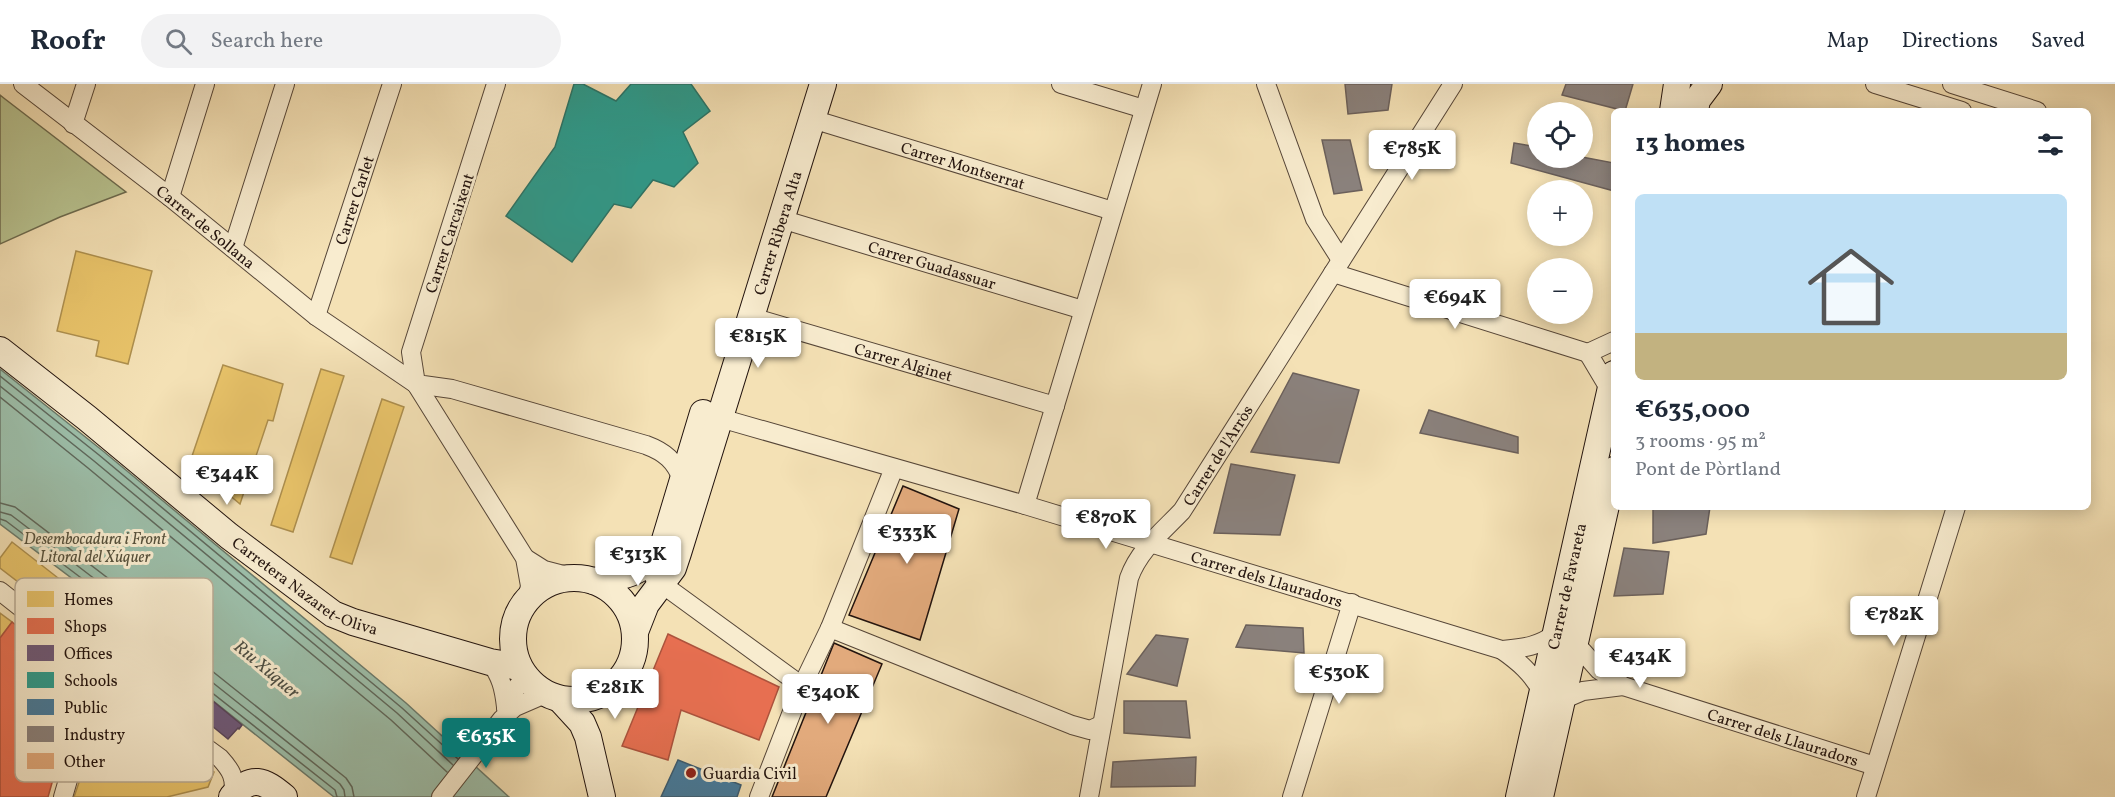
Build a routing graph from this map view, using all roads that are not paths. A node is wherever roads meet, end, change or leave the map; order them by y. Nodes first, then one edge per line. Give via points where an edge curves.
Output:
1 (23, 84) edge
2 (86, 84) edge
3 (205, 84) edge
4 (285, 84) edge
5 (392, 84) edge
6 (496, 84) edge
7 (808, 84) edge
8 (823, 84) edge
9 (1061, 84) edge
10 (1152, 84) edge
11 (1266, 84) edge
12 (1453, 84) edge
13 (1677, 84) edge
14 (1709, 84) edge
15 (1875, 84) edge
16 (1952, 84) edge
17 (1673, 108) edge
18 (1696, 108) edge
19 (1952, 108) edge
20 (2028, 108) edge
21 (1144, 109) junction
22 (812, 119) junction
23 (73, 124) junction
24 (170, 197) junction
25 (1113, 211) junction
26 (781, 219) junction
27 (233, 248) junction
28 (1337, 266) junction
29 (1083, 310) junction
30 (316, 316) junction
31 (751, 318) junction
32 (1611, 342) edge
33 (0, 350) edge
34 (1588, 353) junction
35 (1611, 381) edge
36 (416, 384) junction
37 (1611, 387) edge
38 (1055, 406) junction
39 (720, 418) junction
40 (894, 468) junction
41 (682, 479) junction
42 (1611, 480) edge
43 (1025, 505) junction
44 (1955, 510) edge
45 (1150, 544) junction
46 (525, 558) junction
47 (656, 573) junction
48 (582, 579) junction
49 (0, 591) edge
50 (527, 598) junction
51 (15, 603) edge
52 (1352, 603) junction
53 (830, 627) junction
54 (513, 628) junction
55 (635, 632) junction
56 (1565, 639) junction
57 (1502, 650) junction
58 (460, 652) junction
59 (490, 662) junction
60 (522, 672) junction
61 (802, 686) junction
62 (1623, 686) junction
63 (608, 690) junction
64 (553, 696) junction
65 (1552, 696) junction
66 (504, 713) junction
67 (1101, 725) junction
68 (588, 737) junction
69 (213, 753) edge
70 (220, 758) junction
71 (1875, 766) junction
72 (67, 782) edge
73 (275, 790) edge
74 (233, 796) edge
75 (63, 797) edge
76 (441, 797) edge
77 (602, 797) edge
78 (759, 797) edge
79 (1089, 797) edge
80 (1292, 797) edge
81 (1519, 797) edge
82 (1540, 797) edge
83 (1866, 797) edge

1 - 23 street, Carrer de Sollana
2 - 23 street
3 - 24 street
4 - 27 street
5 - 30 street, Carrer Carlet
6 - 36 street, Carrer Carcaixent via 411,352
7 - 41 street, Carrer Ribera Alta
8 - 22 street, Carrer Ribera Alta
9 - 21 street
10 - 21 street
11 - 28 street via 1315,219
12 - 28 street, Carrer de l'Arròs
13 - 17 street
14 - 18 street
15 - 19 street
16 - 20 street
21 - 25 street
22 - 25 street, Carrer Montserrat
22 - 26 street, Carrer Ribera Alta
23 - 24 street, Carrer de Sollana
24 - 27 street, Carrer de Sollana
25 - 29 street
26 - 29 street, Carrer Guadassuar
26 - 31 street, Carrer Ribera Alta
27 - 30 street, Carrer de Sollana
28 - 34 street
28 - 45 street, Carrer de l'Arròs via 1182,511
29 - 38 street
30 - 36 street, Carrer de Sollana
31 - 38 street, Carrer Alginet
31 - 39 street, Carrer Ribera Alta
32 - 34 street
33 - 58 street, Carretera Nazaret-Oliva via 324,608 346,619
34 - 35 street
36 - 41 street via 452,389 646,445 669,458
36 - 46 street
37 - 56 street, Carrer de Favareta
38 - 43 street
39 - 40 street, Carrer dels Llauradors
39 - 47 street, Carrer Ribera Alta via 673,568
40 - 43 street, Carrer dels Llauradors
40 - 53 street
41 - 47 street, Carrer Ribera Alta
42 - 56 street, Carrer de Favareta
43 - 45 street, Carrer dels Llauradors
44 - 71 street
45 - 52 street, Carrer dels Llauradors
45 - 67 street, Carrer de l'Arròs via 1129,578
46 - 48 street via 544,570
46 - 50 street
47 - 48 street via 638,571 618,578
47 - 55 street, Carrer Ribera Alta
47 - 61 street
48 - 50 street via 555,580
48 - 55 street via 617,595 626,606
49 - 51 street
50 - 54 street
52 - 57 street, Carrer dels Llauradors
52 - 80 street
53 - 61 street
53 - 67 street via 1072,725 1090,730
54 - 58 street, Carretera Nazaret-Oliva via 488,652
54 - 60 street via 514,655
55 - 63 street via 629,664
56 - 57 street, Carrer dels Llauradors
56 - 62 street, Carrer dels Llauradors
56 - 65 street, Carrer de Favareta
57 - 65 street, Carrer dels Llauradors via 1524,666
58 - 59 street, Carretera Nazaret-Oliva
59 - 60 street, Carretera Nazaret-Oliva
59 - 66 street via 502,681
60 - 64 street
60 - 66 street
61 - 78 street
62 - 65 street, Carrer dels Llauradors
62 - 71 street, Carrer dels Llauradors
63 - 64 street via 585,699
63 - 68 street via 598,702
64 - 66 street
64 - 68 street via 582,723
65 - 81 street, Carrer de Favareta
65 - 82 street, Carrer de Favareta
66 - 76 street
67 - 79 street, Carrer de l'Arròs
68 - 77 street
69 - 70 street
70 - 73 street via 241,765
70 - 74 street via 232,771
71 - 83 street
72 - 75 street
73 - 74 street via 254,781

